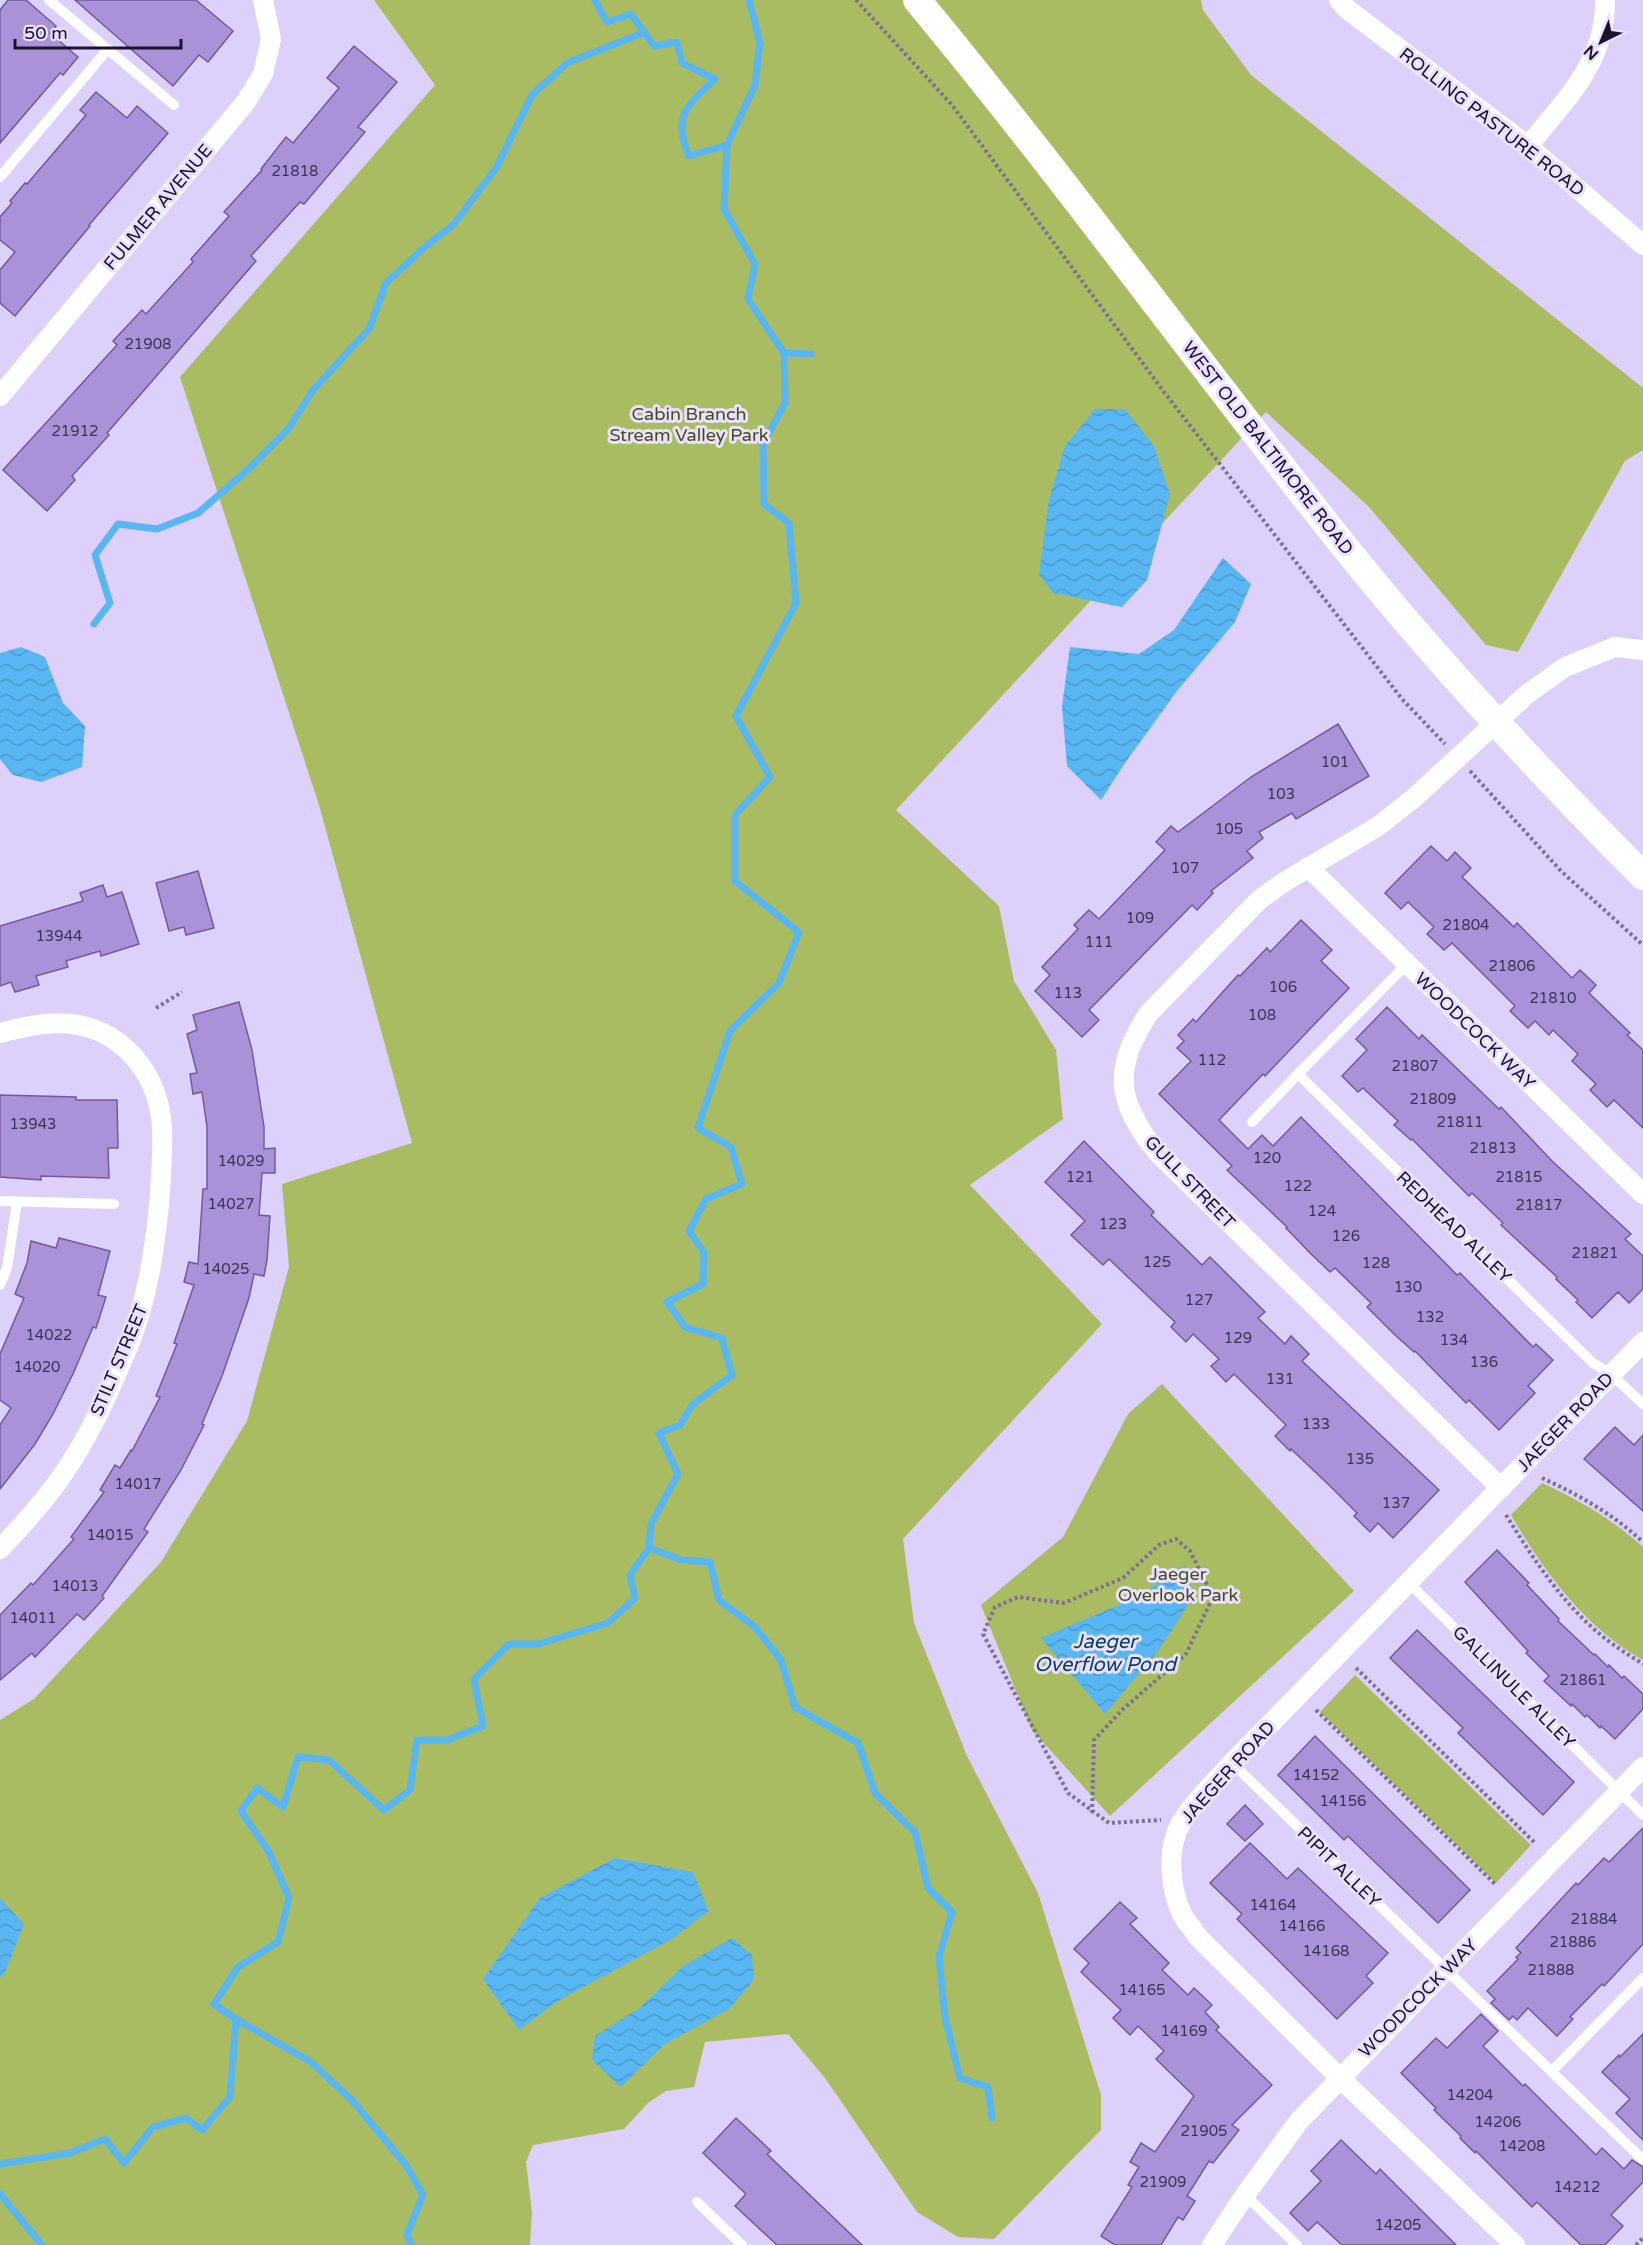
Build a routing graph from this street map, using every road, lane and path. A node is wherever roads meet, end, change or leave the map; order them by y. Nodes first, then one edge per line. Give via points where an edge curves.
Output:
1 (49, 0) edge
2 (263, 0) edge
3 (856, 0) edge
4 (917, 0) edge
5 (1339, 0) edge
6 (1605, 0) edge
7 (108, 49) junction
8 (174, 105) dead end
9 (1528, 146) junction
10 (0, 177) edge
11 (1643, 245) edge
12 (0, 396) edge
13 (1643, 650) edge
14 (1494, 723) junction
15 (1448, 747) dead end
16 (1467, 767) dead end
17 (1308, 867) junction
18 (1643, 876) edge
19 (1643, 945) edge
20 (1407, 964) junction
21 (182, 992) dead end
22 (156, 1008) dead end
23 (0, 1033) edge
24 (1298, 1074) junction
25 (1252, 1122) dead end
26 (1643, 1194) edge
27 (0, 1201) edge
28 (17, 1202) junction
29 (114, 1204) dead end
30 (0, 1285) edge
31 (1643, 1342) edge
32 (1612, 1375) junction
33 (1643, 1404) edge
34 (1542, 1478) dead end
35 (1501, 1488) junction
36 (1506, 1515) dead end
37 (1643, 1542) edge
38 (0, 1549) edge
39 (1409, 1583) junction
40 (1643, 1664) edge
41 (1356, 1668) dead end
42 (1316, 1710) dead end
43 (1232, 1763) junction
44 (1643, 1767) edge
45 (1619, 1791) junction
46 (1092, 1813) junction
47 (1643, 1815) edge
48 (1179, 1825) junction
49 (1536, 1844) dead end
50 (1496, 1885) dead end
51 (1446, 1971) junction
52 (1643, 1978) edge
53 (1552, 2071) junction
54 (1340, 2078) junction
55 (1643, 2160) edge
56 (1245, 2195) junction
57 (697, 2202) dead end
58 (1643, 2238) edge
59 (742, 2245) edge
60 (1212, 2245) edge
61 (1297, 2245) edge
62 (1515, 2245) edge
63 (1636, 2245) edge

1 - 7 lane
2 - 12 street, FULMER AVENUE via 271,39 263,74 245,103
3 - 15 path via 952,105 1164,392 1402,699
4 - 14 street, WEST OLD BALTIMORE ROAD via 995,94 1340,542
5 - 9 street, ROLLING PASTURE ROAD
6 - 9 street via 1600,42 1584,76
7 - 8 lane
7 - 10 lane
9 - 11 street, ROLLING PASTURE ROAD
13 - 14 street, GULL STREET via 1615,647 1565,667
14 - 17 street, GULL STREET via 1377,827
14 - 18 street, WEST OLD BALTIMORE ROAD
16 - 19 path via 1561,871
17 - 20 street, WOODCOCK WAY
17 - 35 street, GULL STREET via 1259,900 1149,1013 1127,1056 1125,1100 1158,1153
20 - 24 lane
20 - 26 street, WOODCOCK WAY
21 - 22 path
23 - 38 street, STILT STREET via 26,1026 72,1024 108,1035 139,1062 149,1079 162,1127 156,1239 144,1301 128,1346 89,1430 60,1479
24 - 25 lane
24 - 32 lane, REDHEAD ALLEY via 1593,1363
27 - 28 lane
28 - 29 lane
28 - 30 lane via 7,1268
31 - 32 street, JAEGER ROAD
32 - 33 lane, REDHEAD ALLEY
32 - 35 street, JAEGER ROAD
34 - 37 path via 1595,1506
35 - 39 street, JAEGER ROAD
36 - 40 path via 1567,1602 1600,1635
39 - 43 street, JAEGER ROAD
39 - 45 lane, GALLINULE ALLEY
41 - 49 path
42 - 50 path
43 - 48 street, JAEGER ROAD
43 - 51 lane, PIPIT ALLEY
44 - 45 street, WOODCOCK WAY
45 - 47 lane, GALLINULE ALLEY
45 - 51 street, WOODCOCK WAY
46 - 46 path via 1068,1793 983,1634 995,1606 1018,1598 1064,1603 1123,1578 1159,1545 1176,1539 1190,1551 1213,1597 1185,1654 1094,1740
46 - 48 path via 1108,1823 1161,1820
48 - 54 street, JAEGER ROAD via 1172,1861 1176,1900 1184,1916 1198,1937
51 - 53 lane, PIPIT ALLEY
51 - 54 street, WOODCOCK WAY
52 - 53 lane
53 - 55 lane, PIPIT ALLEY
54 - 56 street, WOODCOCK WAY via 1299,2121
54 - 62 street, JAEGER ROAD
56 - 60 street, WOODCOCK WAY
56 - 61 lane
57 - 59 lane
58 - 63 path

